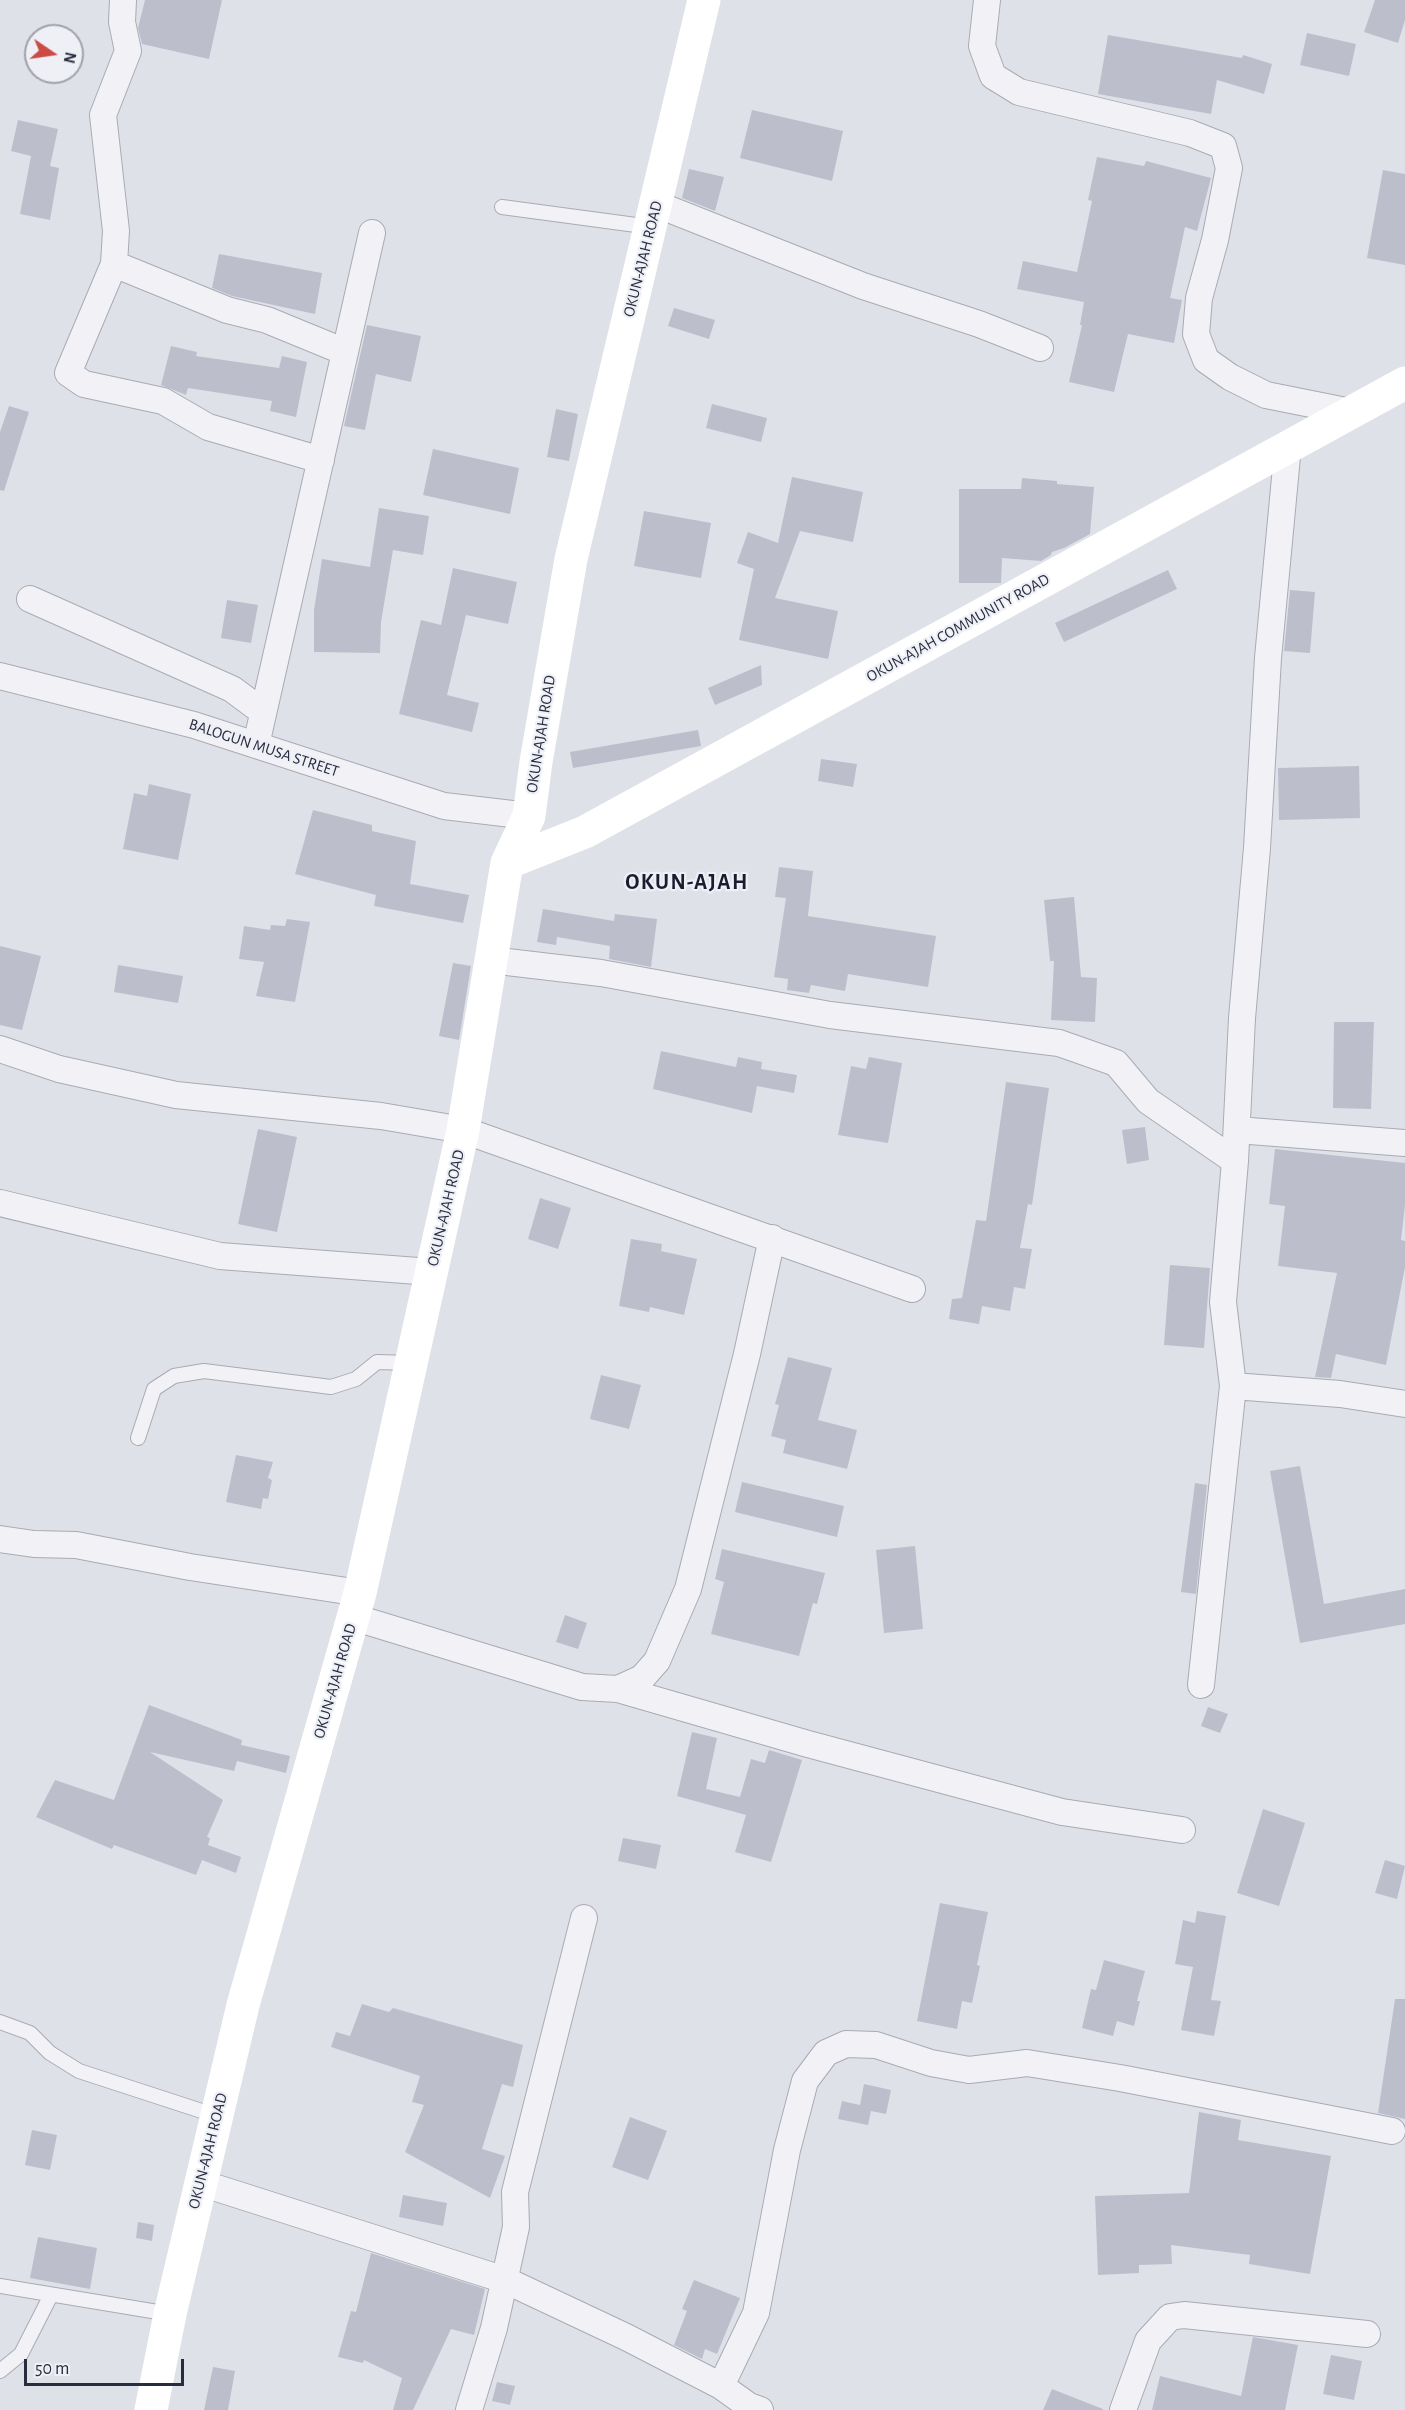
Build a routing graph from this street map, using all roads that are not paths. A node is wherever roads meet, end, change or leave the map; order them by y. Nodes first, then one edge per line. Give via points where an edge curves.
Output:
1 (123, 0) edge
2 (704, 0) edge
3 (987, 0) edge
4 (502, 207) dead end
5 (654, 215) junction
6 (372, 232) dead end
7 (114, 264) junction
8 (1040, 348) dead end
9 (345, 352) junction
10 (1405, 383) edge
11 (1351, 412) junction
12 (1288, 446) junction
13 (321, 460) junction
14 (30, 599) dead end
15 (0, 676) edge
16 (263, 712) junction
17 (256, 745) junction
18 (529, 816) junction
19 (585, 832) junction
20 (507, 863) junction
21 (490, 960) junction
22 (0, 1049) edge
23 (463, 1130) junction
24 (1237, 1130) junction
25 (1405, 1143) edge
26 (1235, 1161) junction
27 (0, 1203) edge
28 (772, 1238) junction
29 (431, 1272) junction
30 (912, 1289) dead end
31 (411, 1363) junction
32 (1233, 1386) junction
33 (1405, 1404) edge
34 (138, 1438) dead end
35 (0, 1539) edge
36 (356, 1605) junction
37 (1201, 1685) dead end
38 (618, 1689) junction
39 (1182, 1830) dead end
40 (584, 1918) dead end
41 (0, 2022) edge
42 (217, 2116) junction
43 (1392, 2131) dead end
44 (201, 2183) junction
45 (505, 2280) junction
46 (0, 2286) edge
47 (51, 2295) junction
48 (170, 2314) junction
49 (1367, 2334) dead end
50 (0, 2372) edge
51 (721, 2386) junction
52 (752, 2409) edge
53 (151, 2410) edge
54 (469, 2410) edge
55 (1123, 2410) edge

1 - 7 street via 122,22 128,51 103,115 116,231
2 - 5 street, OKUN-AJAH ROAD
3 - 11 street via 981,46 993,76 1019,92 1190,133 1224,146 1229,168 1198,307 1196,334 1206,360 1266,395
4 - 5 lane
5 - 8 street
5 - 18 street, OKUN-AJAH ROAD via 571,559
6 - 9 street
7 - 9 street
7 - 13 street via 69,373 84,384 163,401 208,427
9 - 13 street
10 - 11 street, OKUN-AJAH COMMUNITY ROAD
11 - 12 street, OKUN-AJAH COMMUNITY ROAD
12 - 19 street, OKUN-AJAH COMMUNITY ROAD
12 - 24 street via 1268,658
13 - 16 street
14 - 16 street via 232,689
15 - 17 street, BALOGUN MUSA STREET via 194,725
16 - 17 street
17 - 18 street, BALOGUN MUSA STREET via 444,806
18 - 19 street
18 - 20 street, OKUN-AJAH ROAD
19 - 20 street, OKUN-AJAH COMMUNITY ROAD
20 - 21 street, OKUN-AJAH ROAD
21 - 23 street, OKUN-AJAH ROAD
21 - 26 street via 601,973 830,1015 1059,1042 1116,1063 1148,1101
22 - 23 street via 59,1069 176,1095 381,1116
23 - 28 street
23 - 29 street, OKUN-AJAH ROAD
24 - 25 street
24 - 26 street
26 - 32 street via 1223,1302
27 - 29 street via 220,1256
28 - 30 street
28 - 38 street via 747,1354 687,1589 657,1661 642,1678
29 - 31 street, OKUN-AJAH ROAD
31 - 34 lane via 376,1362 356,1379 331,1388 204,1371 174,1376 154,1389
31 - 36 street, OKUN-AJAH ROAD
32 - 33 street via 1340,1394
32 - 37 street
35 - 36 street via 76,1545
36 - 38 street via 582,1687
36 - 42 street, OKUN-AJAH ROAD via 243,2005
38 - 39 street via 1062,1812
40 - 45 street via 515,2192 516,2227
41 - 42 lane via 30,2033 50,2053 78,2071
42 - 44 street, OKUN-AJAH ROAD
43 - 51 street via 1027,2063 969,2070 931,2063 876,2045 846,2044 826,2053 805,2081 787,2150 756,2313
44 - 45 street
44 - 48 street, OKUN-AJAH ROAD
45 - 51 street
45 - 54 street
46 - 47 lane
47 - 48 lane
47 - 50 lane via 21,2354
48 - 53 street, OKUN-AJAH ROAD
49 - 55 street via 1184,2315 1170,2317 1148,2341
51 - 52 street

